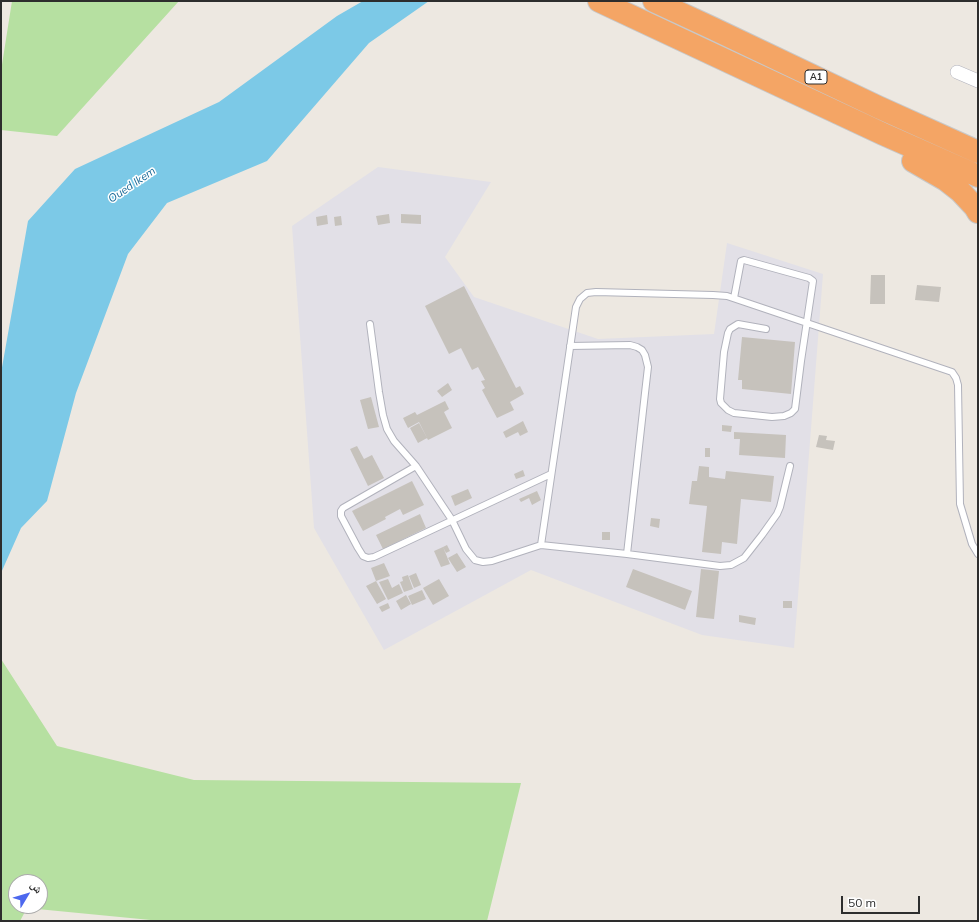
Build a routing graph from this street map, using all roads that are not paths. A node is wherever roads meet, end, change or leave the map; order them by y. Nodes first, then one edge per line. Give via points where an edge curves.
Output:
1 (599, 1) edge
2 (654, 1) edge
3 (957, 72) dead end
4 (978, 81) edge
5 (795, 92) junction
6 (978, 152) edge
7 (978, 176) edge
8 (978, 212) edge
9 (734, 298) junction
10 (807, 322) junction
11 (370, 324) dead end
12 (766, 329) dead end
13 (570, 346) junction
14 (416, 466) junction
15 (790, 466) dead end
16 (551, 474) junction
17 (452, 520) junction
18 (541, 545) junction
19 (628, 554) junction
20 (978, 554) edge

1 - 5 highway, A1
2 - 6 highway, A1
3 - 4 street
5 - 7 highway, A1
5 - 8 highway via 946,180 960,191
9 - 10 lane
9 - 10 lane via 741,261 744,260 809,278 813,281
9 - 13 lane via 713,295 588,293 580,299 576,307
10 - 12 lane via 795,409 784,416 772,417 734,413 728,410 720,399 728,333 738,324
10 - 20 lane via 952,372 958,385 960,504 972,544
11 - 14 lane via 382,415 394,441
13 - 16 lane
13 - 19 lane via 630,345 642,350 645,355 648,366 646,393
14 - 17 lane
14 - 17 lane via 341,511 341,516 360,552 368,558 374,557
15 - 19 lane via 777,514 744,558 731,565 720,566
16 - 17 lane
16 - 18 lane
17 - 18 lane via 466,549 475,560 492,561
18 - 19 lane

